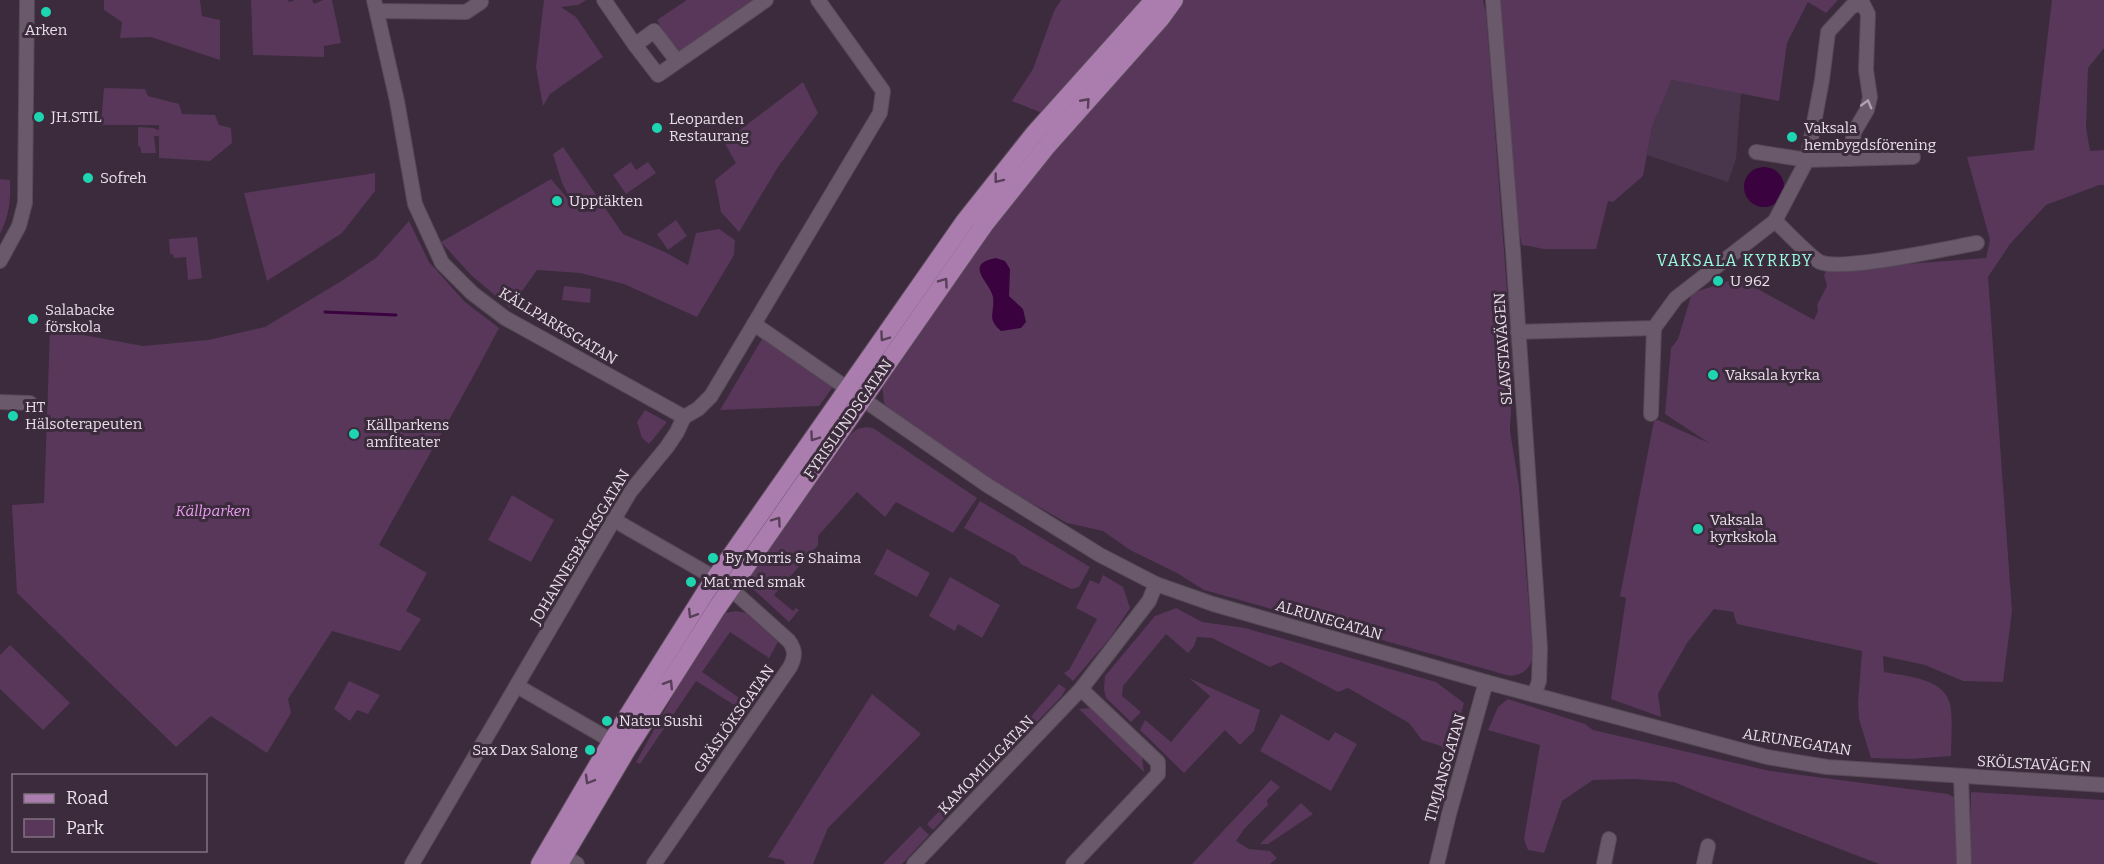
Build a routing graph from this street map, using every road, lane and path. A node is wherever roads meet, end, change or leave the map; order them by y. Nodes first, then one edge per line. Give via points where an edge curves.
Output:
1 (27, 0) edge
2 (604, 0) edge
3 (766, 0) edge
4 (818, 0) edge
5 (1154, 0) edge
6 (1174, 0) edge
7 (1492, 0) edge
8 (481, 2) dead end
9 (376, 6) edge
10 (635, 45) junction
11 (677, 61) junction
12 (1756, 152) dead end
13 (1913, 157) dead end
14 (1850, 159) junction
15 (1808, 160) junction
16 (1775, 221) junction
17 (1977, 243) dead end
18 (0, 261) edge
19 (754, 324) junction
20 (1654, 328) junction
21 (1518, 332) junction
22 (855, 394) junction
23 (0, 402) edge
24 (30, 403) dead end
25 (1651, 414) dead end
26 (684, 417) junction
27 (614, 520) junction
28 (723, 583) junction
29 (1156, 584) junction
30 (1486, 682) junction
31 (517, 686) junction
32 (1081, 689) junction
33 (1534, 695) junction
34 (612, 741) junction
35 (1961, 776) junction
36 (2104, 785) edge
37 (1609, 839) dead end
38 (1708, 846) dead end
39 (567, 861) edge
40 (412, 864) edge
41 (540, 864) edge
42 (654, 864) edge
43 (914, 864) edge
44 (1073, 864) edge
45 (1437, 864) edge
46 (1604, 864) edge
47 (1704, 864) edge
48 (1964, 864) edge

1 - 18 street via 25,203 19,226
2 - 10 street
3 - 11 street
4 - 19 street, JOHANNESBÄCKSGATAN via 883,91 882,106
5 -> 22 main road, FYRISLUNDSGATAN via 1006,168 965,221
22 -> 6 main road, FYRISLUNDSGATAN via 1047,146
7 - 21 street, SLAVSTAVÄGEN
8 - 9 street via 466,12
9 - 26 street, KÄLLPARKSGATAN via 415,204 442,263 505,318
10 - 11 street via 658,75
10 - 11 street via 654,31
12 - 15 street
13 - 14 street
14 - 15 street
14 -> 15 street via 1854,132 1870,96 1866,61 1868,14 1863,4 1852,6 1828,32
15 - 16 street
16 - 17 street via 1821,262 1846,264
16 - 20 street via 1676,298
19 - 22 street, ALRUNEGATAN
19 - 26 street, JOHANNESBÄCKSGATAN via 711,396 698,410
20 - 21 street
20 - 25 street
21 - 33 street, SLAVSTAVÄGEN via 1540,648 1539,681
22 - 28 main road, FYRISLUNDSGATAN
22 - 29 street, ALRUNEGATAN via 987,485 1100,555
23 - 24 street
26 - 27 street, JOHANNESBÄCKSGATAN via 672,440 636,484
27 - 28 street, GRÄSLÖKSGATAN
27 - 31 street, JOHANNESBÄCKSGATAN
28 -> 34 main road, FYRISLUNDSGATAN
39 -> 28 main road, FYRISLUNDSGATAN
28 - 42 street, GRÄSLÖKSGATAN via 789,641 794,647 794,659
29 - 30 street, ALRUNEGATAN
29 - 32 street, KAMOMILLGATAN via 1149,601
30 - 33 street, ALRUNEGATAN
30 - 45 street, TIMJANSGATAN
31 - 34 street
31 - 40 street, JOHANNESBÄCKSGATAN
32 - 43 street, KAMOMILLGATAN
32 - 44 street via 1158,762 1158,774
33 - 35 street, ALRUNEGATAN via 1767,757 1827,766
34 -> 41 main road, FYRISLUNDSGATAN
35 - 36 street, SKÖLSTAVÄGEN
35 - 48 street
37 - 46 street
38 - 47 street

